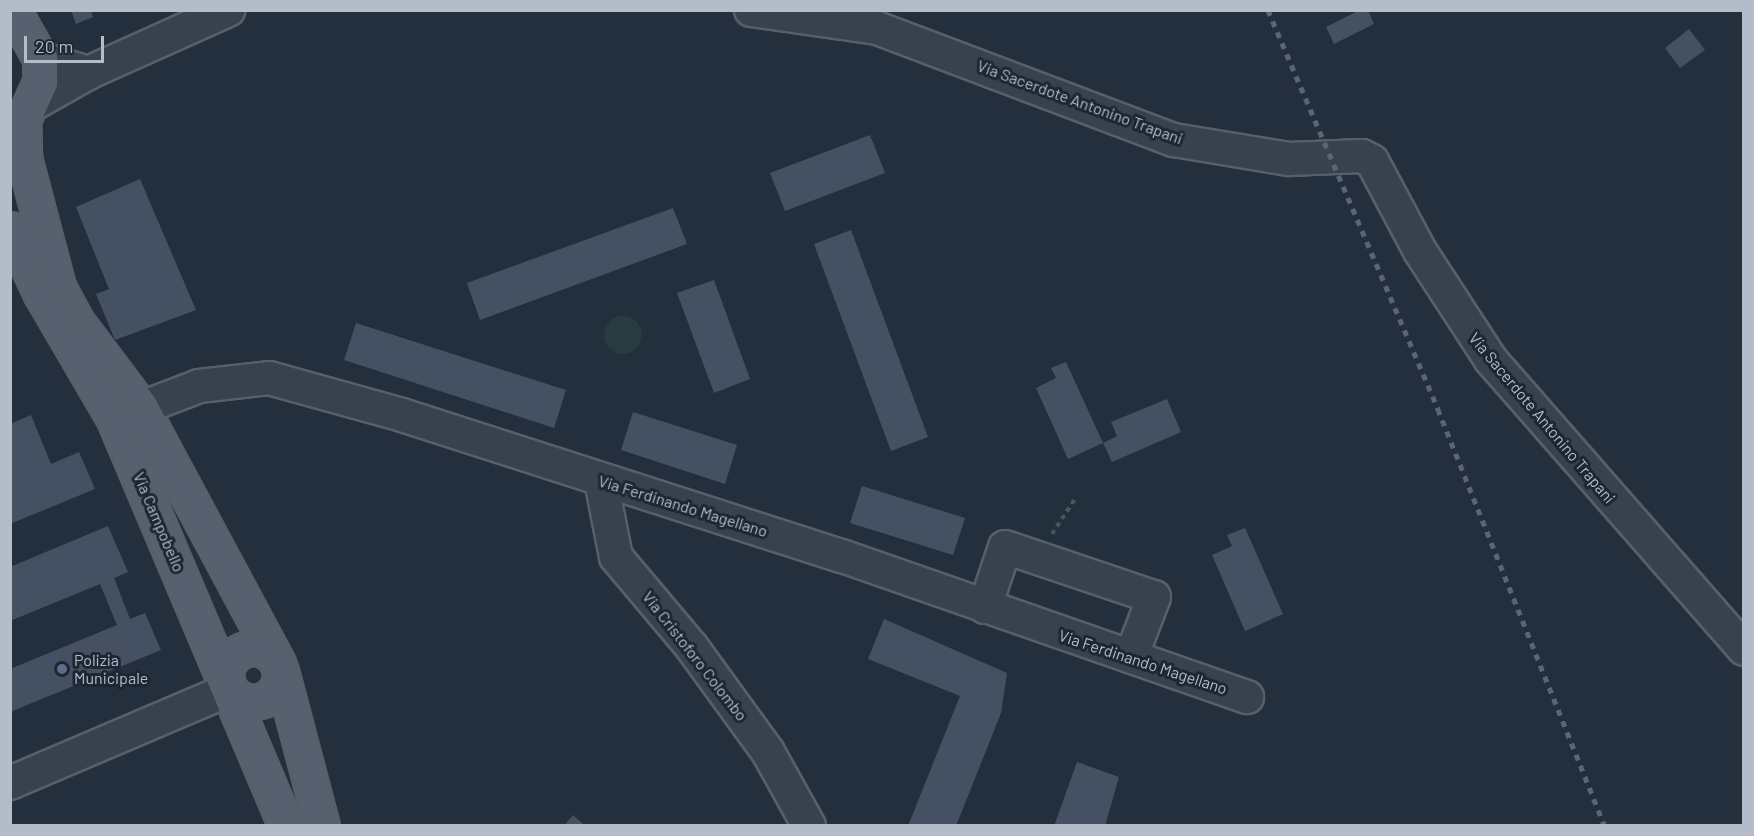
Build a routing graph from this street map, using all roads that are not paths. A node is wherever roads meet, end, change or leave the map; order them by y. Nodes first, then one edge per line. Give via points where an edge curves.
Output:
1 (13, 10) edge
2 (228, 10) edge
3 (752, 10) edge
4 (40, 58) junction
5 (88, 74) junction
6 (23, 115) edge
7 (10, 229) edge
8 (127, 412) junction
9 (601, 481) junction
10 (984, 608) junction
11 (1743, 649) edge
12 (1131, 657) junction
13 (280, 667) junction
14 (230, 689) junction
15 (1247, 697) dead end
16 (10, 783) edge
17 (286, 825) edge
18 (322, 825) edge
19 (808, 825) edge

1 - 4 main road
2 - 5 street
3 - 11 street, Via Sacerdote Antonino Trapani via 844,20 887,30 1174,140 1288,159 1362,156 1372,161 1426,261 1491,360
4 - 5 street
4 - 6 main road, Via Campobello
5 - 6 street
6 - 8 main road, Via Campobello via 24,158 58,287
7 - 8 main road, Via Campobello via 41,294
8 - 9 street, Via Ferdinando Magellano via 199,386 269,378 402,415
8 - 13 main road, Via Campobello
8 - 14 main road, Via Campobello
9 - 10 street, Via Ferdinando Magellano via 842,556
9 - 19 street, Via Cristoforo Colombo via 616,557 691,646 768,752
10 - 12 street, Via Ferdinando Magellano
10 - 12 street via 1005,547 1154,597
12 - 15 street, Via Ferdinando Magellano
13 - 14 main road via 258,647 240,650 228,663
13 - 18 main road, Via Campobello
14 - 16 street
14 - 17 main road, Via Campobello

